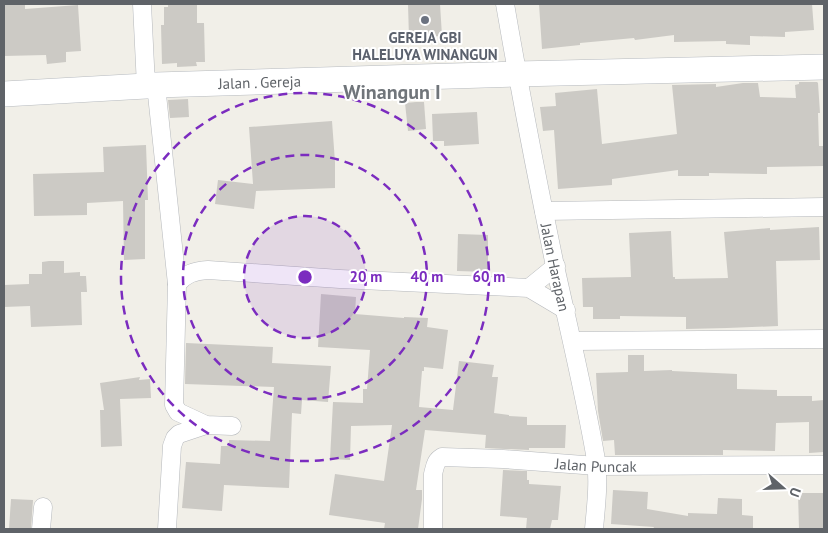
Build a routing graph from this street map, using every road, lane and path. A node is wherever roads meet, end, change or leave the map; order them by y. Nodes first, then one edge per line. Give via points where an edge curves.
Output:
1 (142, 4) edge
2 (505, 4) edge
3 (824, 67) edge
4 (517, 74) junction
5 (151, 86) junction
6 (4, 94) edge
7 (824, 207) edge
8 (544, 212) junction
9 (556, 266) junction
10 (177, 284) junction
11 (529, 288) junction
12 (566, 310) junction
13 (824, 339) edge
14 (573, 342) junction
15 (206, 425) junction
16 (232, 426) dead end
17 (824, 465) edge
18 (597, 466) junction
19 (43, 507) dead end
20 (41, 529) edge
21 (167, 529) edge
22 (433, 529) edge
23 (594, 529) edge

1 - 5 street
2 - 4 street, Jalan Harapan
3 - 4 street, Jalan . Gereja
4 - 5 street, Jalan . Gereja
4 - 8 street, Jalan Harapan
5 - 6 street, Jalan . Gereja
5 - 10 street
7 - 8 street
8 - 9 street, Jalan Harapan
9 - 11 street
9 - 12 street, Jalan Harapan
10 - 11 street via 186,275 208,270
10 - 15 street via 174,405 178,412
11 - 12 street
12 - 14 street, Jalan Harapan
13 - 14 street
14 - 18 street, Jalan Harapan
15 - 16 street
15 - 21 street via 175,438
17 - 18 street, Jalan Puncak
18 - 22 street, Jalan Puncak via 503,458 442,457 433,474
18 - 23 street, Jalan Harapan
19 - 20 street

